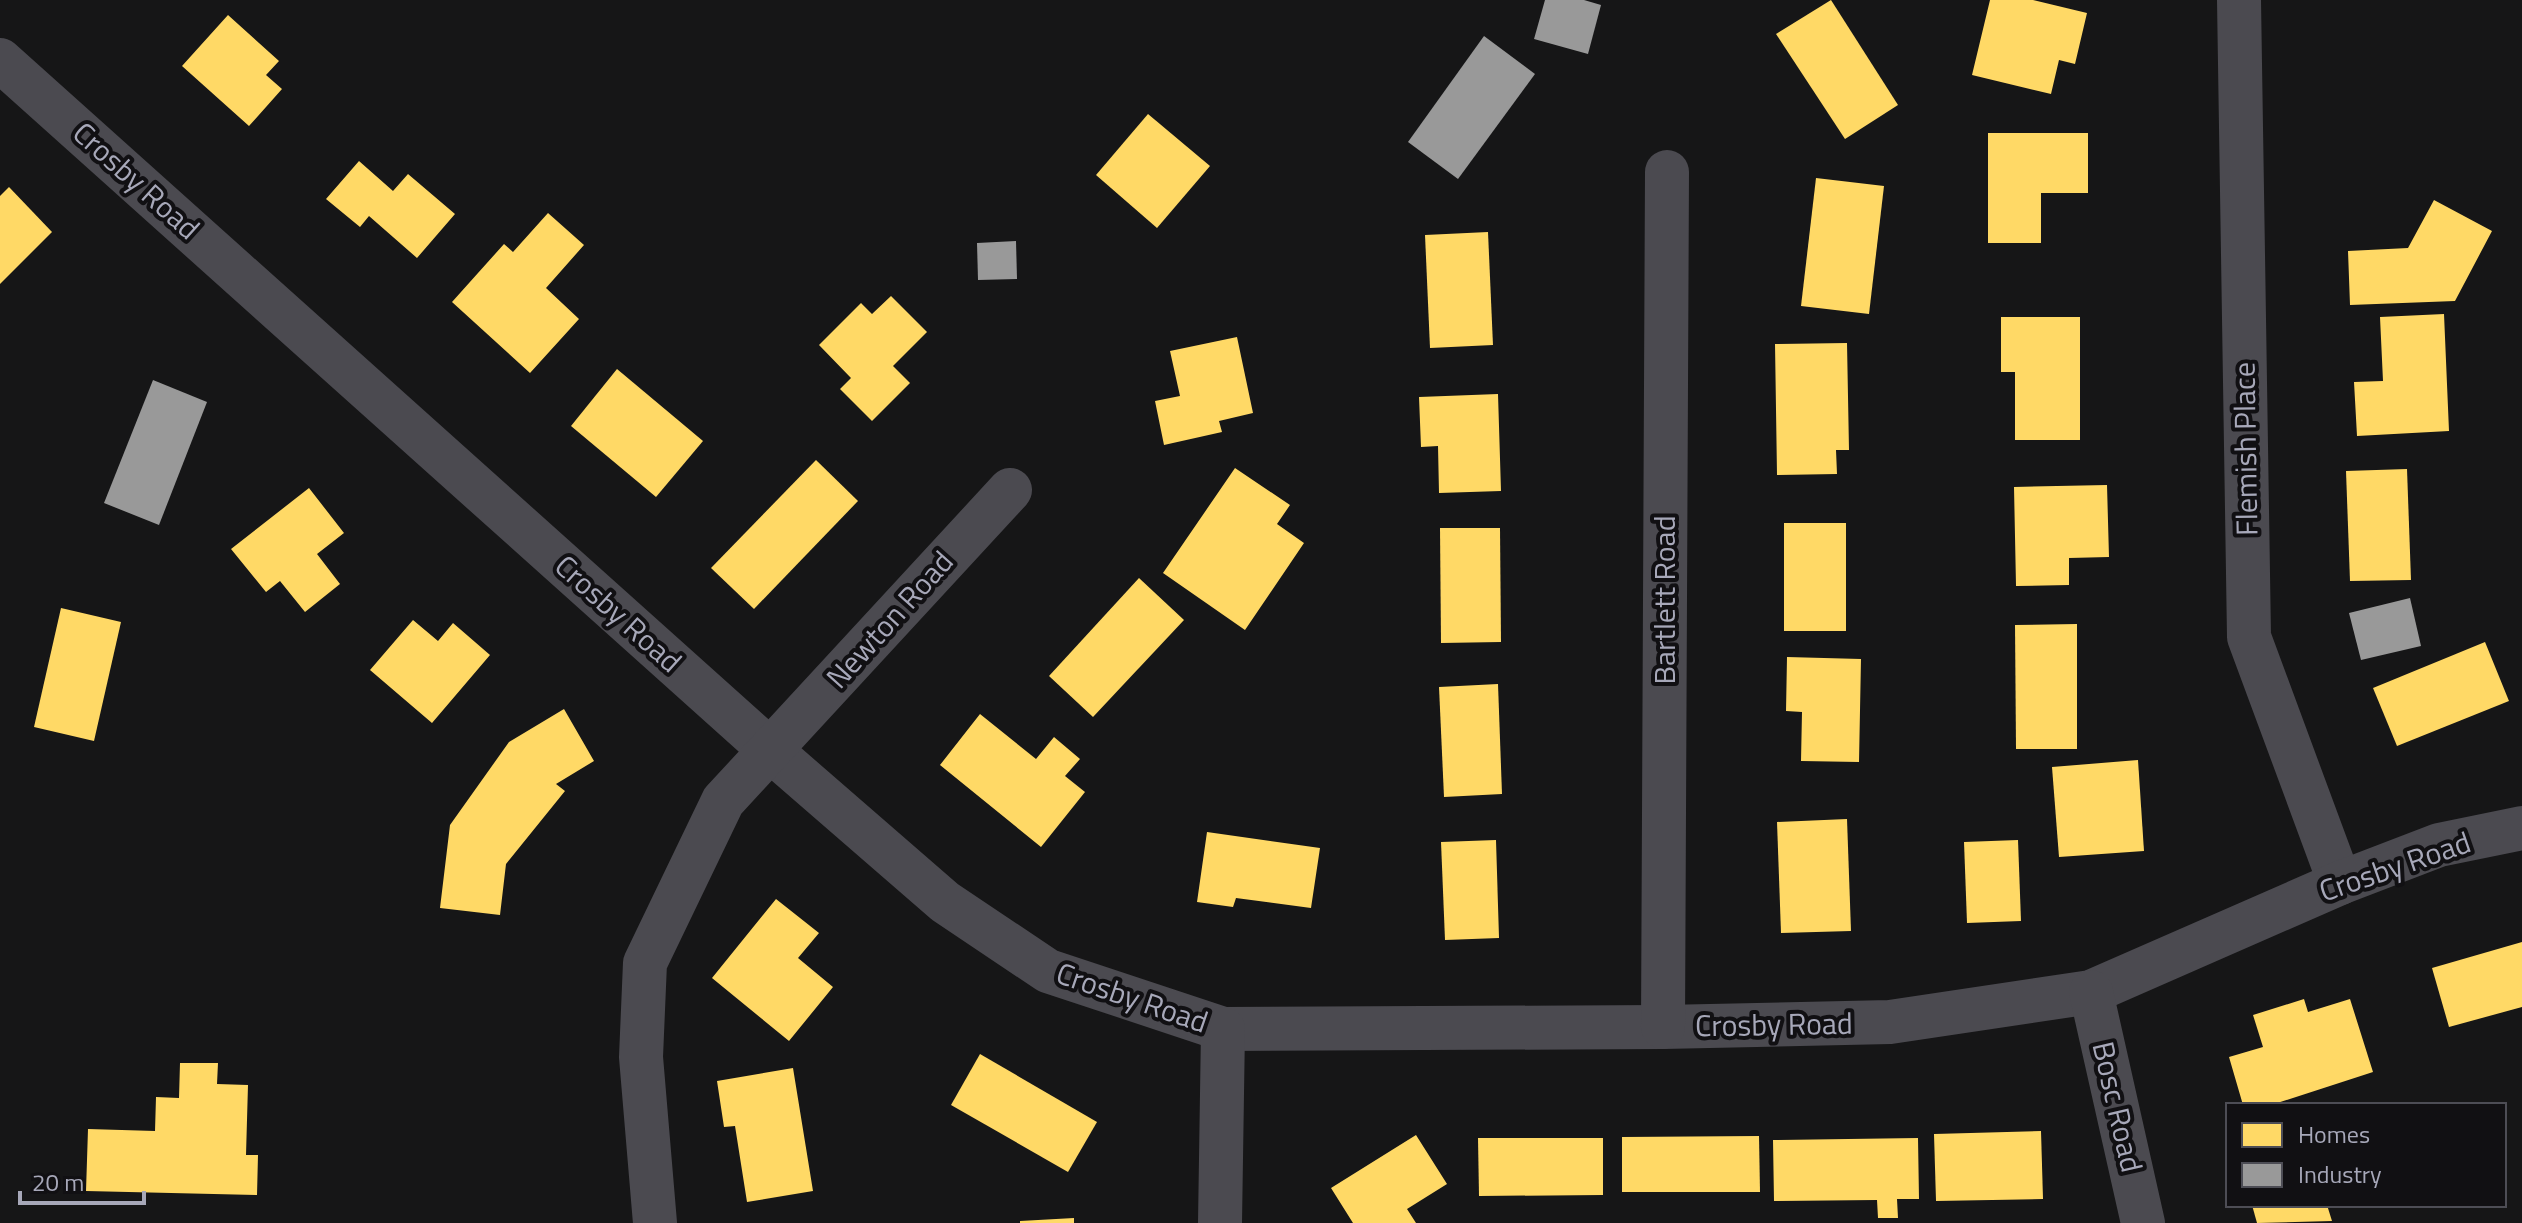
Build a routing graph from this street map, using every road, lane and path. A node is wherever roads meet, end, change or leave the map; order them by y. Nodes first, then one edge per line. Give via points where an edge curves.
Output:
1 (2239, 0) edge
2 (0, 60) edge
3 (1667, 172) dead end
4 (1010, 490) dead end
5 (771, 751) junction
6 (2522, 828) edge
7 (2340, 883) junction
8 (2091, 992) junction
9 (1663, 1027) junction
10 (1223, 1029) junction
11 (655, 1223) edge
12 (1220, 1223) edge
13 (2143, 1223) edge

1 - 7 street, Flemish Place via 2249,637
2 - 5 street, Crosby Road
3 - 9 street, Bartlett Road
4 - 5 street, Newton Road
5 - 10 street, Crosby Road via 945,902 1048,971
5 - 11 street, Newton Road via 723,801 645,963 641,1057
6 - 7 street, Crosby Road via 2439,845
7 - 8 street, Crosby Road
8 - 9 street, Crosby Road via 1890,1022
8 - 13 street, Bosc Road
9 - 10 street, Crosby Road
10 - 12 street

